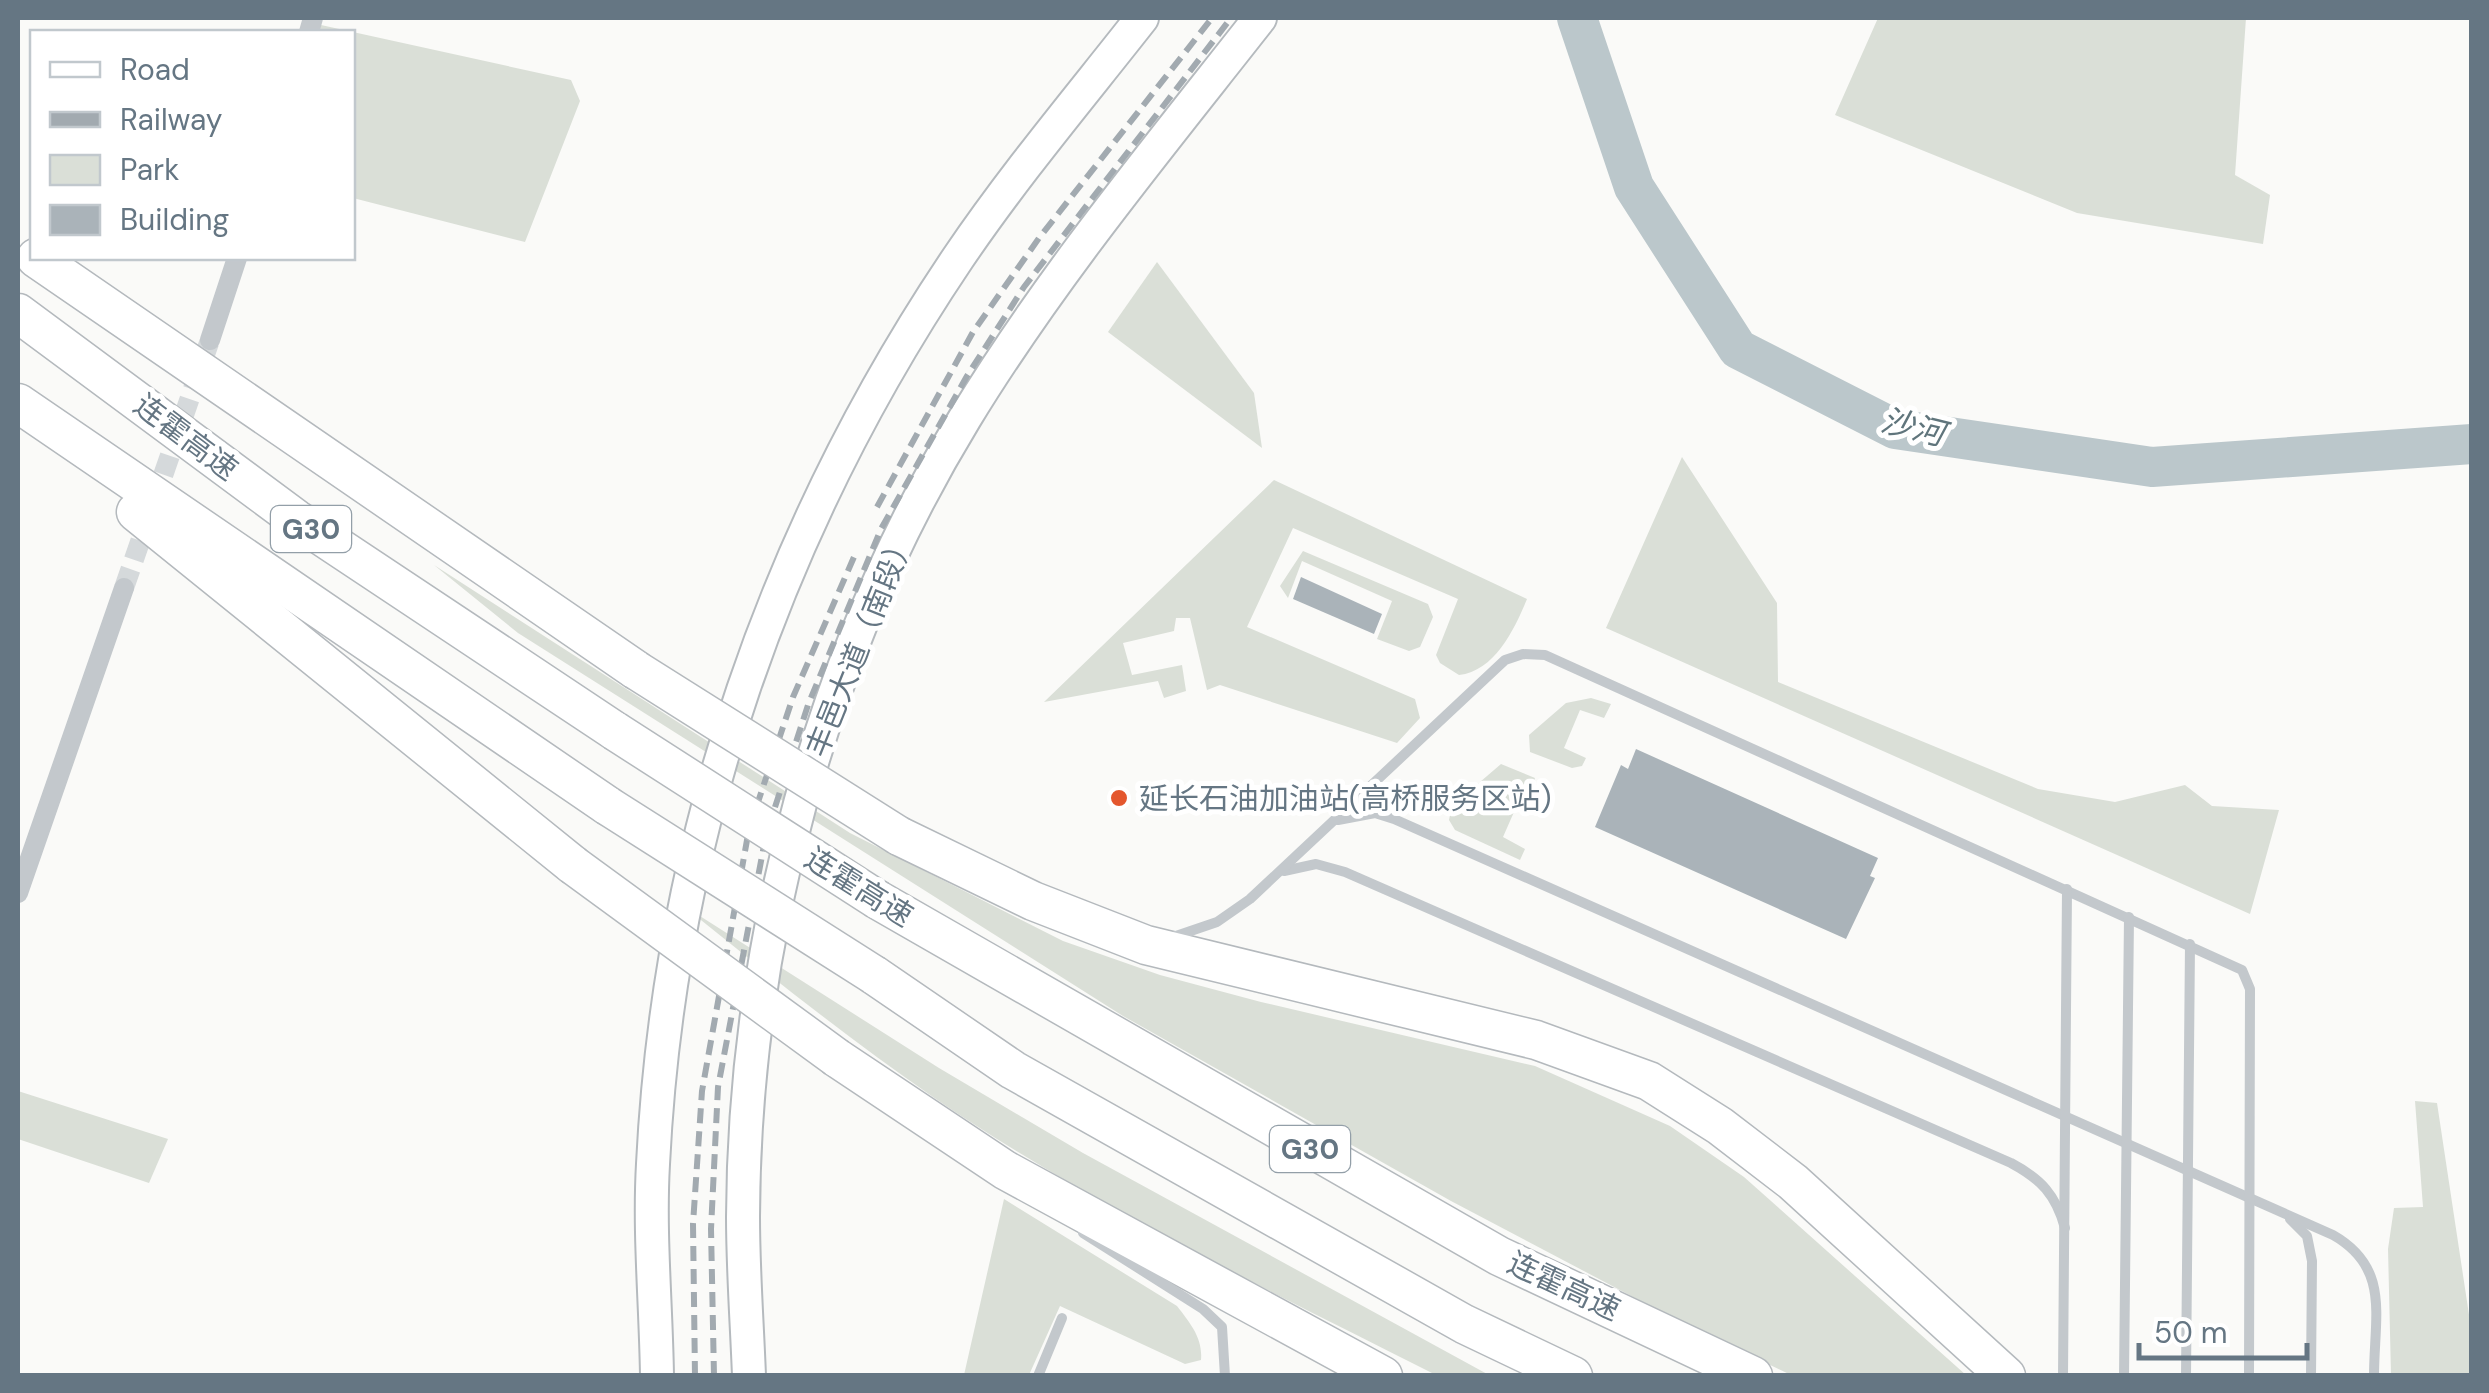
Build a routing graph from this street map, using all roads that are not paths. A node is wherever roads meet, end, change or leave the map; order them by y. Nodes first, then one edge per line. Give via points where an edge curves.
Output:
1 (1142, 18) edge
2 (1251, 30) edge
3 (40, 260) edge
4 (235, 260) edge
5 (18, 312) edge
6 (210, 340) tunnel mouth
7 (18, 402) edge
8 (18, 416) edge
9 (124, 588) tunnel mouth
10 (1330, 823) junction
11 (1282, 871) junction
12 (2066, 889) junction
13 (18, 894) edge
14 (2129, 916) junction
15 (1121, 935) junction
16 (2190, 944) junction
17 (2066, 1116) junction
18 (964, 1142) junction
19 (2126, 1146) junction
20 (2189, 1173) junction
21 (2250, 1199) junction
22 (1047, 1209) dead end
23 (2286, 1215) junction
24 (1075, 1228) dead end
25 (2065, 1228) junction
26 (1062, 1318) dead end
27 (657, 1376) edge
28 (749, 1376) edge
29 (1038, 1376) edge
30 (1225, 1376) edge
31 (1383, 1376) edge
32 (1573, 1376) edge
33 (1753, 1376) edge
34 (2006, 1376) edge
35 (2063, 1376) edge
36 (2124, 1376) edge
37 (2186, 1376) edge
38 (2249, 1376) edge
39 (2311, 1376) edge
40 (2374, 1376) edge

1 - 27 main road via 1012,182 907,339 815,504 769,614 712,777 666,1020 653,1166
2 - 28 main road, 丰邑大道（南段） via 1062,274 964,420 919,499 823,728 782,869 755,1046 743,1215
3 - 15 highway, bridge via 636,670 900,836
4 - 6 street
5 - 33 highway, 连霍高速 / G30, bridge via 296,519 878,900 1499,1256
7 - 32 highway, G30, bridge via 608,806 1014,1070 1464,1324
8 - 18 highway, bridge via 573,865
9 - 13 street
10 - 11 lane
10 - 12 lane via 1504,660 1545,655
10 - 17 lane via 1352,814 1394,819
11 - 15 lane via 1217,922 1160,940
11 - 25 lane via 1316,864 1345,872 2011,1163 2038,1177 2058,1203
12 - 14 lane
12 - 17 lane
14 - 16 lane
14 - 19 lane
15 - 34 highway via 1536,1040 1650,1081 1792,1182
16 - 20 lane
16 - 21 lane via 2242,970 2250,989
17 - 19 lane
17 - 25 lane
18 - 22 lane via 991,1172
18 - 31 highway
19 - 20 lane
19 - 36 lane
20 - 21 lane
20 - 37 lane
21 - 23 lane
21 - 38 lane
23 - 39 lane via 2307,1236 2312,1261
23 - 40 lane via 2355,1248 2369,1264
24 - 30 lane via 1222,1326
25 - 35 lane
26 - 29 lane

